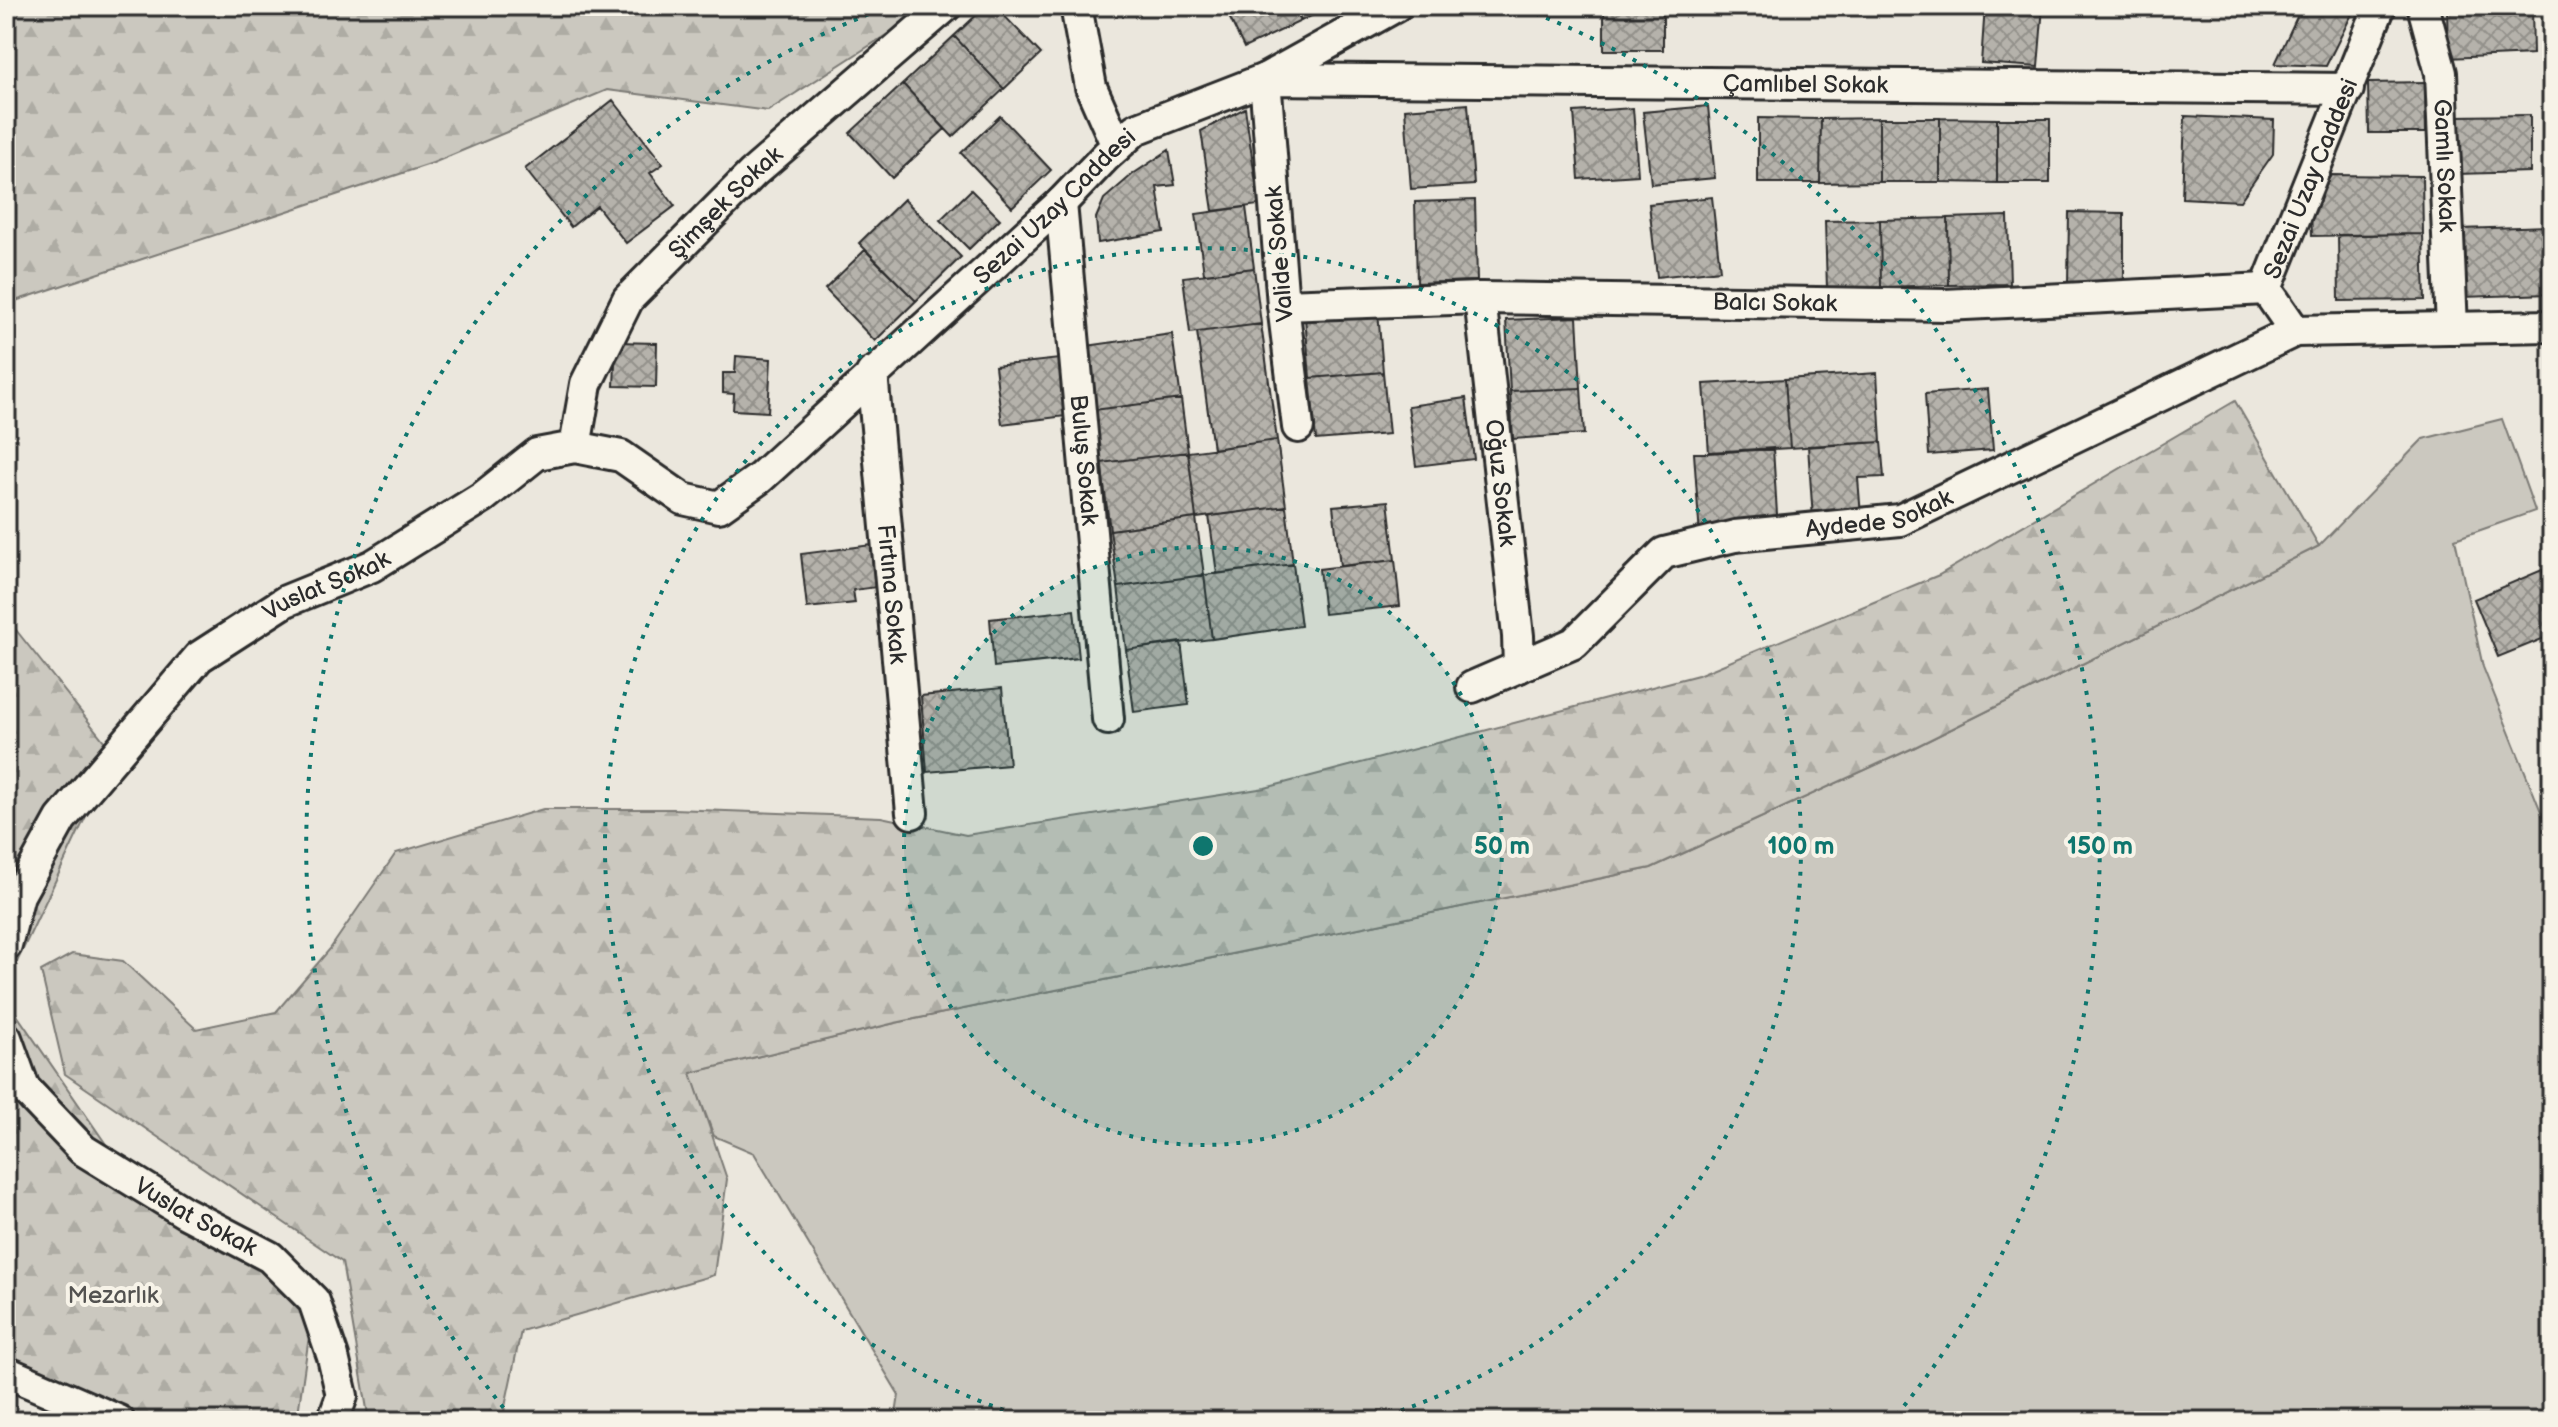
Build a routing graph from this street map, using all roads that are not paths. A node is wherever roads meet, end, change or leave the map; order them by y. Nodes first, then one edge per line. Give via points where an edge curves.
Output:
1 (946, 6) edge
2 (1076, 6) edge
3 (1396, 6) edge
4 (2380, 6) edge
5 (2423, 6) edge
6 (1265, 79) junction
7 (2348, 89) junction
8 (1117, 146) junction
9 (1061, 203) junction
10 (2266, 289) junction
11 (1480, 298) junction
12 (1283, 305) junction
13 (2552, 326) edge
14 (2452, 328) junction
15 (2295, 331) junction
16 (872, 373) junction
17 (1298, 427) dead end
18 (575, 447) junction
19 (760, 478) joint
20 (1519, 667) junction
21 (1472, 687) dead end
22 (1108, 719) dead end
23 (912, 813) dead end
24 (6, 945) edge
25 (6, 1038) edge
26 (6, 1372) edge
27 (119, 1421) edge
28 (333, 1421) edge

1 - 18 street, Şimşek Sokak via 753,173 628,299 586,384
2 - 8 street via 1091,87
3 - 6 street, Sezai Uzay Caddesi
4 - 7 street, Sezai Uzay Caddesi
5 - 14 street, Gamlı Sokak via 2441,73
6 - 7 street, Çamlıbel Sokak
6 - 8 street, Sezai Uzay Caddesi via 1136,129
6 - 12 street, Valide Sokak
7 - 10 street, Sezai Uzay Caddesi
8 - 9 street, Sezai Uzay Caddesi
9 - 16 street, Sezai Uzay Caddesi
9 - 22 street, Buluş Sokak
10 - 11 street, Balcı Sokak via 1945,305
10 - 15 street, Sezai Uzay Caddesi
11 - 12 street, Balcı Sokak
11 - 20 street, Oğuz Sokak
12 - 17 street, Valide Sokak
13 - 14 street
14 - 15 street
15 - 20 street, Aydede Sokak via 1900,520 1735,536 1664,553 1574,643
16 - 19 street, Sezai Uzay Caddesi
16 - 23 street, Fırtına Sokak
18 - 19 street, Vuslat Sokak via 621,456 683,499 719,507
18 - 24 street, Vuslat Sokak via 537,454 483,497 372,566 286,601 199,657 61,819 19,895
20 - 21 street, Aydede Sokak
25 - 28 street, Vuslat Sokak via 24,1088 83,1150 270,1257 314,1301 342,1396
26 - 27 street

